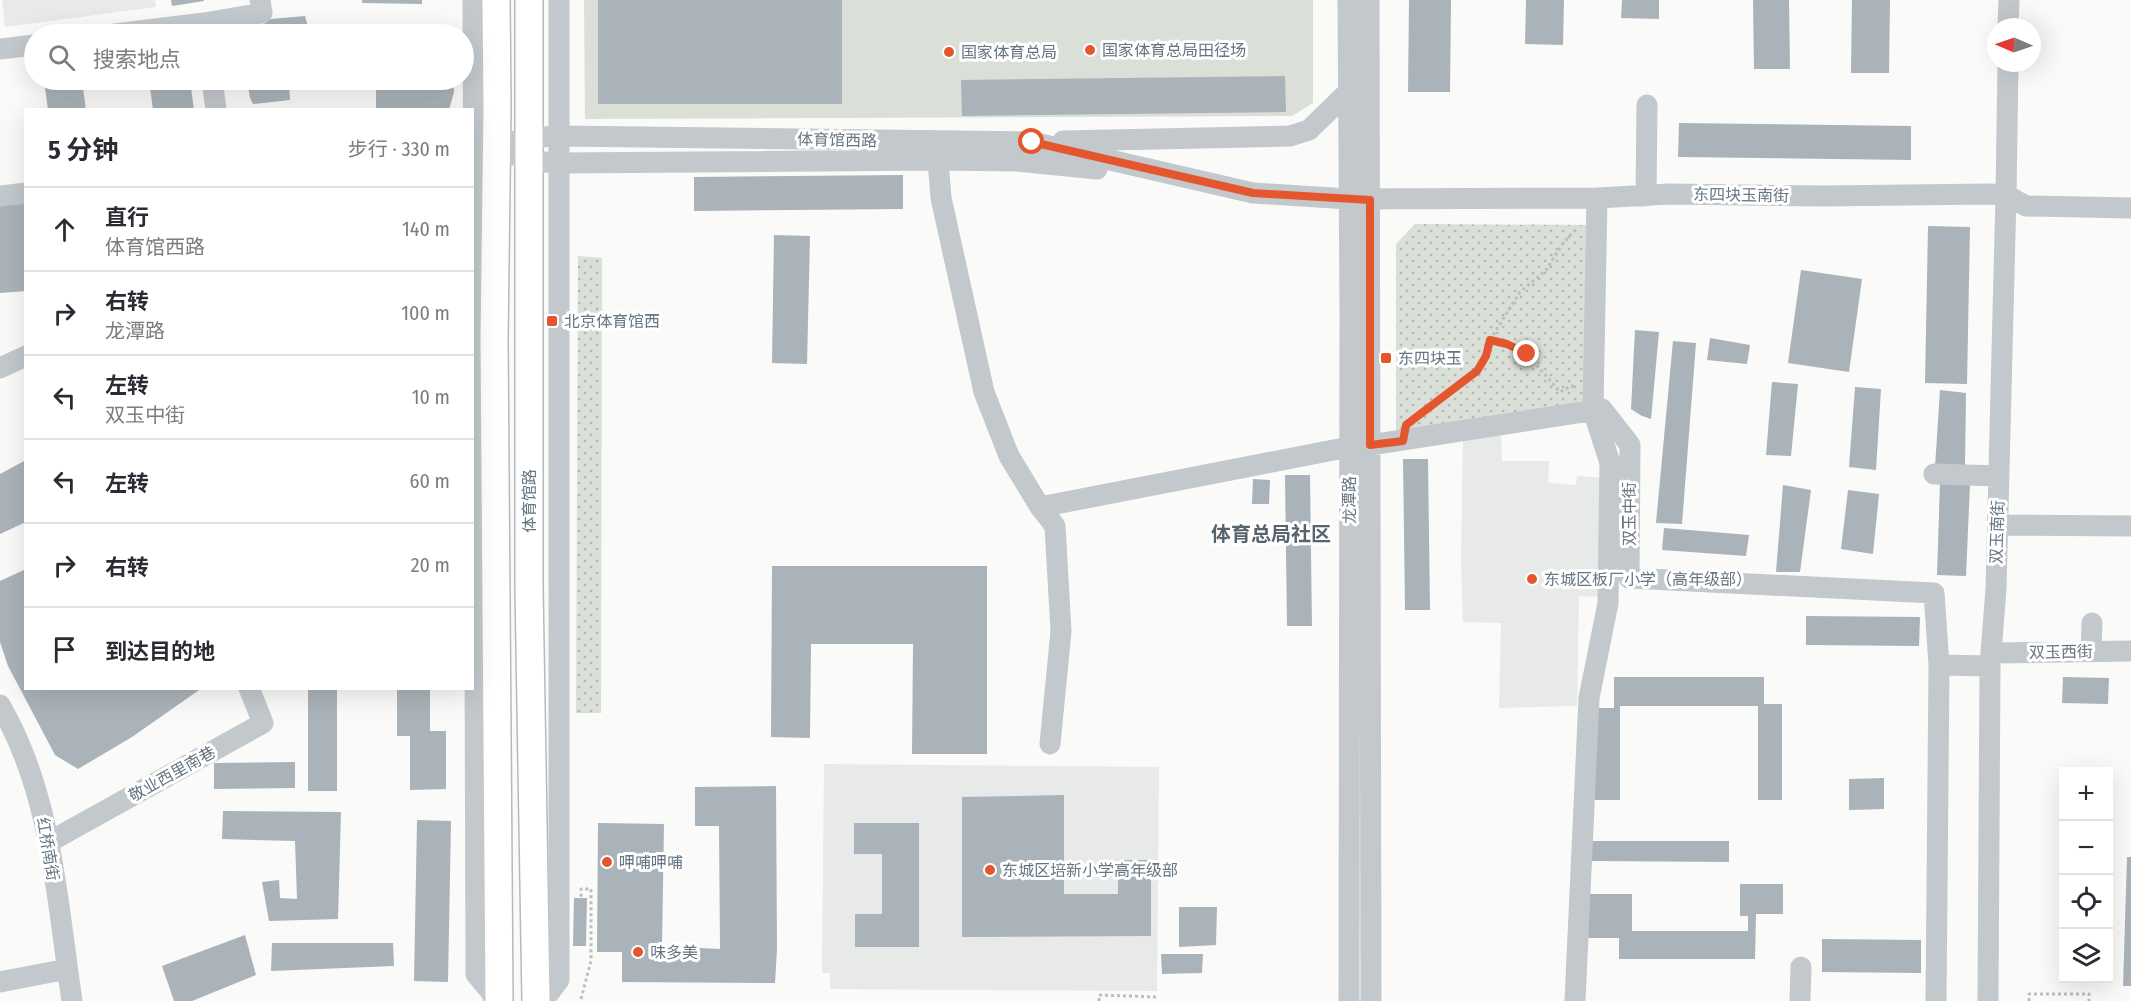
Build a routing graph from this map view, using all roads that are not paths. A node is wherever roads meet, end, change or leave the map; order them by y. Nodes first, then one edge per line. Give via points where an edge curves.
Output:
1 (260, 0) edge
2 (473, 0) edge
3 (496, 0) edge
4 (529, 0) edge
5 (560, 0) edge
6 (1348, 0) edge
7 (1369, 0) edge
8 (2008, 0) edge
9 (2008, 18) edge
10 (223, 24) edge
11 (24, 46) edge
12 (0, 49) edge
13 (2008, 72) edge
14 (213, 90) edge
15 (1348, 92) junction
16 (1647, 105) dead end
17 (216, 108) edge
18 (560, 136) junction
19 (1032, 142) junction
20 (528, 149) junction
21 (937, 150) junction
22 (481, 153) edge
23 (560, 163) junction
24 (1176, 176) junction
25 (24, 193) edge
26 (2006, 195) junction
27 (0, 196) edge
28 (1646, 196) junction
29 (1597, 198) junction
30 (1348, 199) junction
31 (1370, 200) junction
32 (2131, 208) edge
33 (24, 357) edge
34 (0, 368) edge
35 (1593, 401) junction
36 (1360, 446) junction
37 (1934, 474) dead end
38 (1999, 476) junction
39 (1040, 507) junction
40 (1997, 525) junction
41 (2131, 526) edge
42 (2092, 623) dead end
43 (2091, 651) junction
44 (2131, 651) edge
45 (1991, 660) junction
46 (1939, 665) junction
47 (250, 690) edge
48 (0, 705) edge
49 (0, 726) edge
50 (1050, 744) dead end
51 (49, 843) junction
52 (1801, 967) dead end
53 (57, 971) junction
54 (0, 982) edge
55 (62, 1001) edge
56 (72, 1001) edge
57 (497, 1001) edge
58 (536, 1001) edge
59 (543, 1001) edge
60 (1348, 1001) edge
61 (1371, 1001) edge
62 (1575, 1001) edge
63 (1800, 1001) edge
64 (1936, 1001) edge
65 (1988, 1001) edge

1 - 10 street via 262,13
2 - 22 street
3 - 22 main road, 体育馆路
4 - 20 main road, 体育馆路
5 - 18 street
6 - 15 street, 龙潭路
7 - 31 street, 龙潭路
8 - 9 street
11 - 12 street
13 - 26 street, 双玉南街
14 - 17 street
15 - 19 street via 1309,130 1290,136
15 - 30 street, 龙潭路
16 - 28 street
18 - 20 street, 体育馆西路
18 - 21 street, 体育馆西路
18 - 23 street
19 - 21 street, 体育馆西路
19 - 24 street, 体育馆西路
20 - 22 street, 体育馆西路
20 - 23 street, 体育馆西路
20 - 58 main road, 体育馆路 via 529,588
21 - 23 street, 体育馆西路
21 - 24 street, 体育馆西路
21 - 39 street via 948,229 984,392 1009,456
22 - 57 main road, 体育馆路 via 494,339
23 - 59 street via 559,980
24 - 30 street, 体育馆西路 via 1253,193
25 - 27 street
26 - 28 street, 东四块玉南街
26 - 32 street, 东四块玉南街 via 2026,206
26 - 38 street, 双玉南街
28 - 29 street, 东四块玉南街
29 - 31 street, 东四块玉南街
29 - 35 street
30 - 31 street, 东四块玉南街
30 - 36 street, 龙潭路
31 - 36 street, 龙潭路
33 - 34 street
35 - 36 street via 1403,441
35 - 46 street, 双玉中街 via 1630,445 1629,578 1934,593
35 - 62 street via 1610,463 1608,603 1589,698
36 - 39 street
36 - 60 street, 龙潭路
36 - 61 street, 龙潭路
37 - 38 street
38 - 40 street, 双玉南街
39 - 50 street via 1055,526 1061,631
40 - 41 street
40 - 45 street, 双玉南街
42 - 43 street
43 - 44 street, 双玉西街
43 - 45 street, 双玉西街
45 - 46 street
45 - 65 street, 双玉南街
46 - 64 street
47 - 51 street, 敬业西里南巷 via 263,723
48 - 51 street, 红桥南街 via 16,732 36,786
49 - 53 street, 红桥南街 via 27,793
51 - 56 street, 红桥南街
52 - 63 street
53 - 54 street
53 - 55 street, 红桥南街

